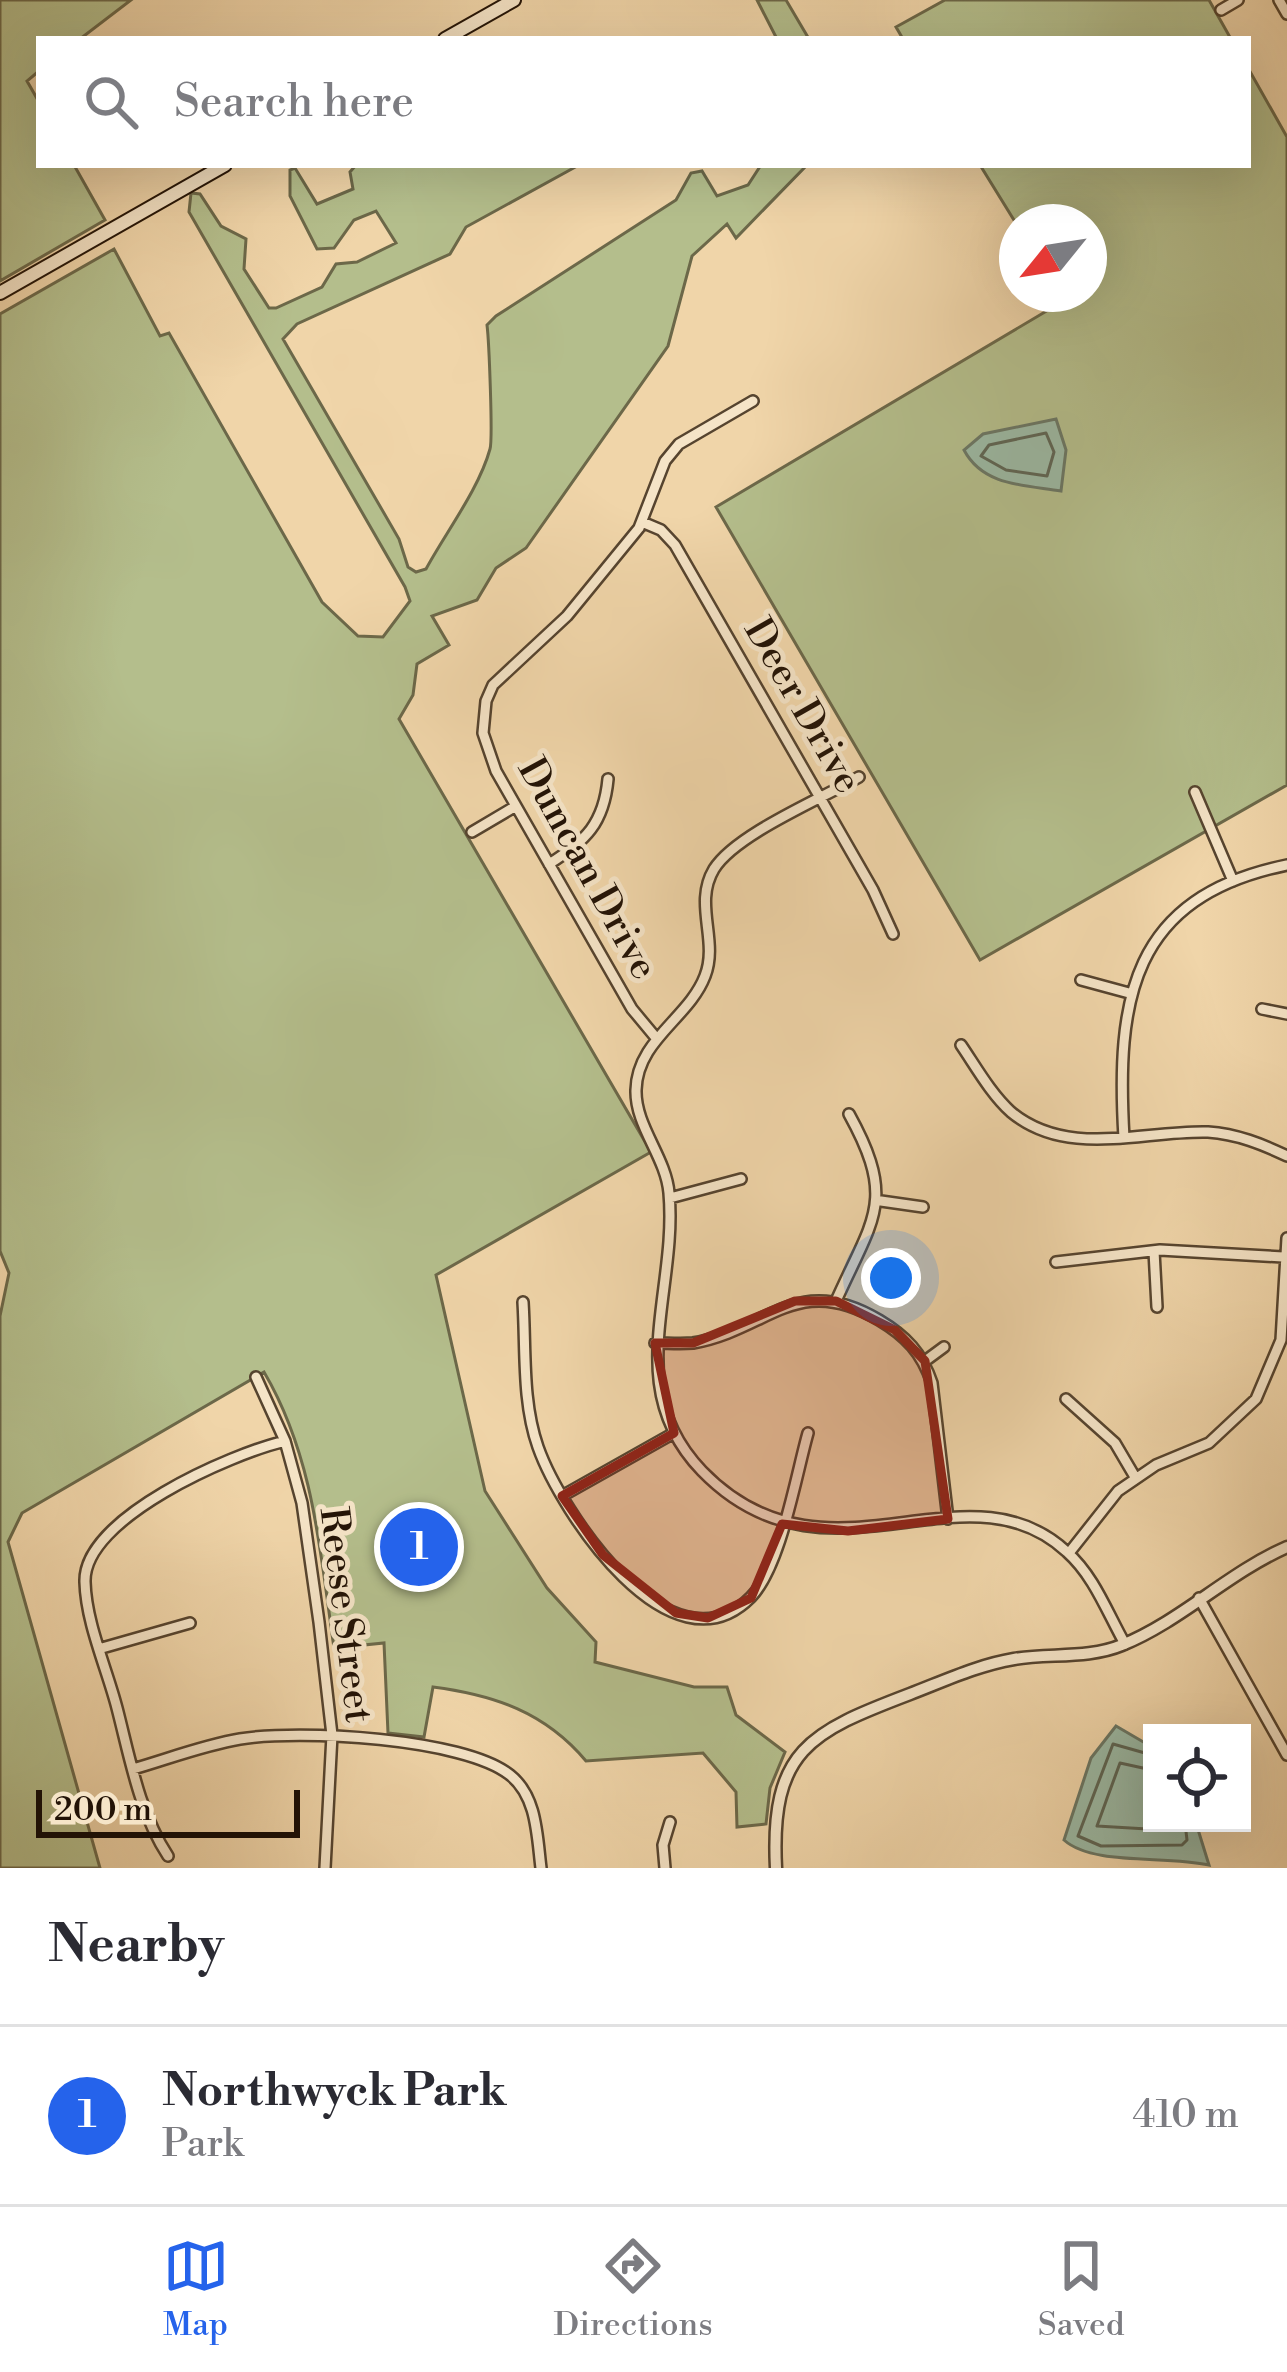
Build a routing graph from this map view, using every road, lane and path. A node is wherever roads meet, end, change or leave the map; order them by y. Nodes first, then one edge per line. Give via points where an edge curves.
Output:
1 (514, 0) edge
2 (1238, 0) edge
3 (1279, 0) edge
4 (1221, 10) dead end
5 (1287, 14) edge
6 (451, 36) edge
7 (220, 168) edge
8 (0, 293) edge
9 (753, 401) dead end
10 (642, 522) junction
11 (859, 777) dead end
12 (608, 779) dead end
13 (1195, 792) dead end
14 (820, 799) junction
15 (516, 806) junction
16 (472, 832) dead end
17 (549, 864) junction
18 (1287, 866) edge
19 (1233, 880) junction
20 (893, 934) dead end
21 (1081, 980) dead end
22 (1129, 993) junction
23 (1262, 1009) dead end
24 (1287, 1014) edge
25 (657, 1039) junction
26 (961, 1045) dead end
27 (849, 1114) dead end
28 (1124, 1138) junction
29 (1287, 1156) edge
30 (741, 1179) dead end
31 (670, 1198) junction
32 (880, 1201) junction
33 (923, 1207) dead end
34 (1287, 1238) edge
35 (1154, 1251) junction
36 (1283, 1257) junction
37 (1056, 1262) dead end
38 (836, 1301) junction
39 (523, 1302) dead end
40 (1157, 1307) dead end
41 (655, 1343) junction
42 (944, 1347) dead end
43 (925, 1361) junction
44 (256, 1377) dead end
45 (1066, 1399) dead end
46 (674, 1433) junction
47 (808, 1433) dead end
48 (286, 1441) junction
49 (1135, 1477) junction
50 (562, 1496) junction
51 (948, 1519) junction
52 (782, 1524) junction
53 (1287, 1547) edge
54 (1069, 1553) junction
55 (1199, 1598) junction
56 (190, 1623) dead end
57 (1125, 1644) junction
58 (102, 1648) junction
59 (332, 1735) junction
60 (1287, 1755) edge
61 (133, 1769) junction
62 (670, 1822) dead end
63 (168, 1856) dead end
64 (325, 1868) edge
65 (541, 1868) edge
66 (664, 1868) edge
67 (776, 1868) edge

1 - 6 main road
2 - 4 street
3 - 5 street
7 - 8 main road
9 - 10 street, Duncan Drive via 679,444 664,461
10 - 14 street, Deer Drive via 675,545
10 - 15 street, Duncan Drive via 486,700 487,751
11 - 14 street
12 - 17 street via 600,820
13 - 19 street
14 - 20 street, Deer Drive
14 - 25 street via 736,847 712,873 704,907 708,967
15 - 16 street
15 - 17 street, Duncan Drive
17 - 25 street, Duncan Drive via 632,1010
18 - 19 street
19 - 22 street via 1166,929
21 - 22 street
22 - 28 street via 1120,1040
23 - 24 street
25 - 31 street via 636,1093
26 - 28 street via 1024,1121 1082,1139
27 - 32 street via 870,1152
28 - 29 street via 1215,1133
30 - 31 street
31 - 41 street
32 - 33 street
32 - 38 street
34 - 36 street
35 - 36 street
35 - 37 street
35 - 40 street
36 - 49 street via 1278,1369 1222,1434
38 - 41 street via 796,1301 693,1342
38 - 43 street via 895,1330
39 - 50 street via 532,1424
41 - 46 street via 658,1392
42 - 43 street
43 - 51 street
44 - 48 street, Reese Street
45 - 49 street via 1115,1443
46 - 50 street
46 - 52 street via 718,1486
47 - 52 street
48 - 58 street via 246,1450 101,1535 85,1581
48 - 59 street, Reese Street via 302,1503
49 - 54 street
50 - 52 street via 578,1526 633,1586 708,1618 751,1598
51 - 52 street via 848,1531
51 - 54 street via 1022,1524
53 - 55 street
54 - 57 street
55 - 57 street
55 - 60 street
56 - 58 street
57 - 67 street via 994,1663 838,1722 801,1752 779,1799
58 - 61 street
59 - 61 street via 241,1739
59 - 64 street, Reese Street
59 - 65 street via 474,1754 513,1777 535,1815
61 - 63 street via 151,1830
62 - 66 street

